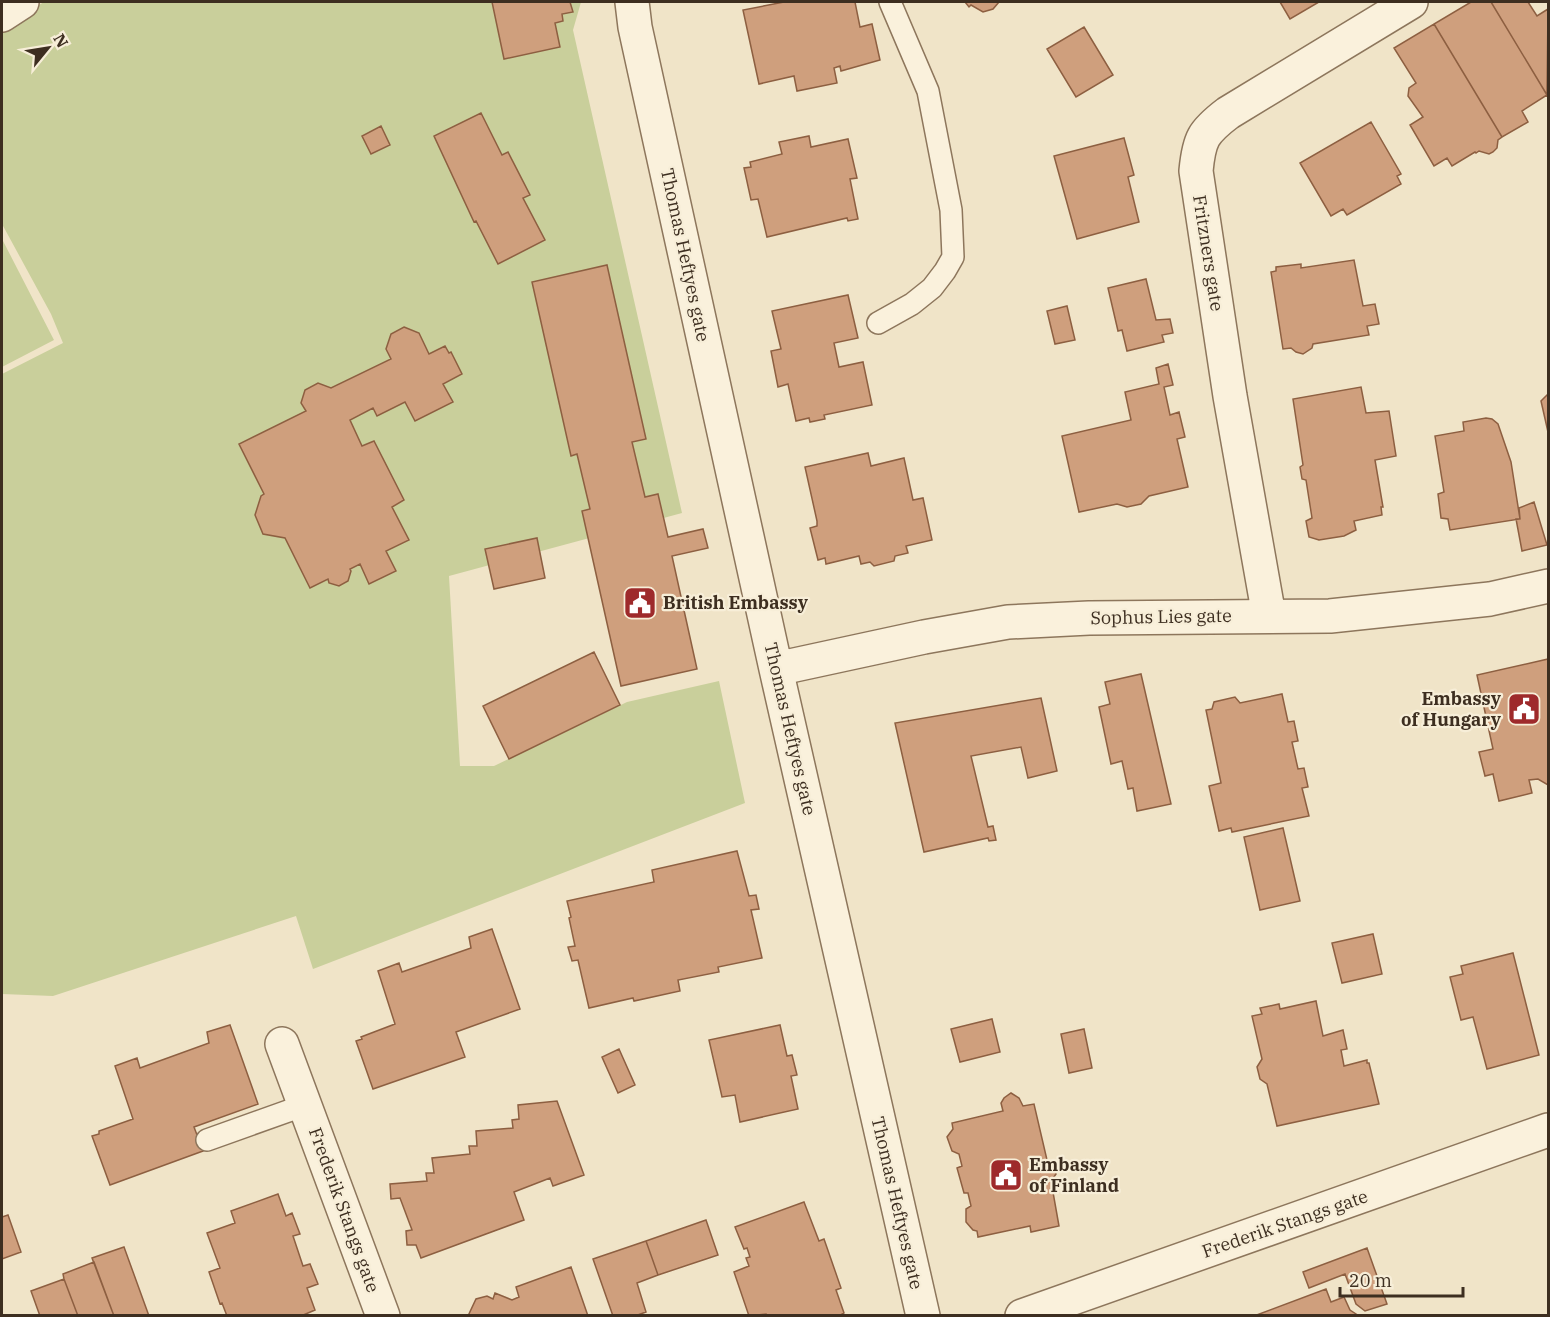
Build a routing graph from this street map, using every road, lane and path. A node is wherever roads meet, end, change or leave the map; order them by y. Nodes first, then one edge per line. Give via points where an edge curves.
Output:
1 (22, 2) edge
2 (632, 2) edge
3 (890, 2) edge
4 (1411, 2) edge
5 (2, 15) edge
6 (878, 323) dead end
7 (1548, 586) edge
8 (1269, 616) junction
9 (776, 669) junction
10 (282, 1044) dead end
11 (305, 1105) junction
12 (1548, 1130) edge
13 (207, 1140) dead end
14 (383, 1316) edge
15 (923, 1316) edge
16 (1022, 1316) edge

1 - 5 street
2 - 9 street, Thomas Heftyes gate
3 - 6 lane via 928,91 951,210 953,257 932,288
4 - 8 street, Fritzners gate via 1228,112 1209,128 1198,147 1196,171 1230,396
7 - 8 street, Sophus Lies gate via 1490,599 1330,616
8 - 9 street, Sophus Lies gate via 1008,622
9 - 15 street, Thomas Heftyes gate
10 - 11 street, Frederik Stangs gate
11 - 13 lane, Frederik Stangs gate
11 - 14 street, Frederik Stangs gate
12 - 16 street, Frederik Stangs gate

